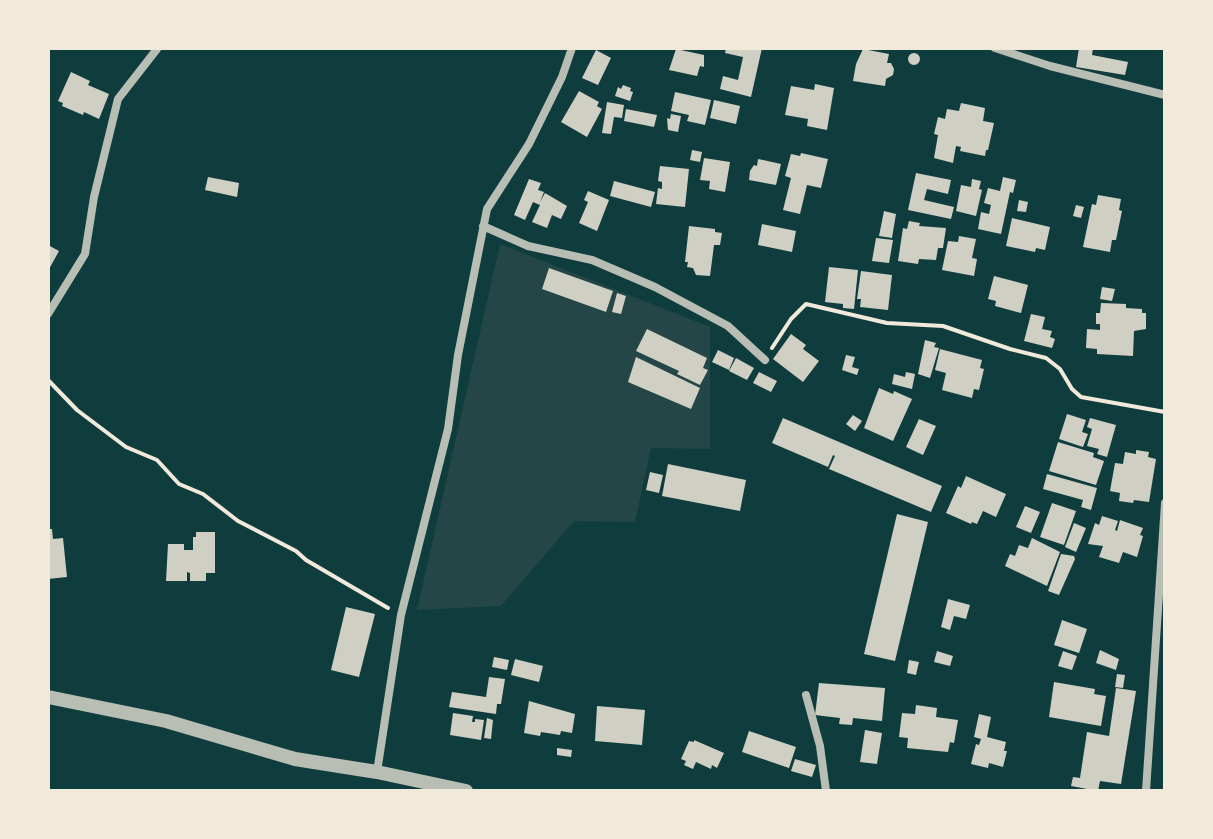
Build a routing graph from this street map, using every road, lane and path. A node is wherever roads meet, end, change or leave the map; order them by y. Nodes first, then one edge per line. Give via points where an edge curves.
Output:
1 (572, 48) edge
2 (995, 48) edge
3 (157, 49) edge
4 (1165, 95) edge
5 (483, 226) junction
6 (48, 314) edge
7 (765, 360) joint
8 (48, 380) edge
9 (1165, 412) edge
10 (1165, 503) edge
11 (401, 615) junction
12 (806, 695) dead end
13 (48, 697) edge
14 (377, 772) junction
15 (408, 786) edge
16 (466, 791) edge
17 (826, 791) edge
18 (1146, 791) edge

1 - 5 street via 529,144 487,209
2 - 4 street
3 - 6 street via 118,99 85,254
5 - 7 street via 528,246 592,260 655,287 728,326
5 - 11 street via 448,429
7 - 9 path via 806,304 973,335 1046,358 1081,397
8 - 11 path via 77,410 126,447 157,460 179,484
10 - 18 street
11 - 14 street
12 - 17 street
13 - 14 street via 166,721 295,759
14 - 15 street
15 - 16 street

